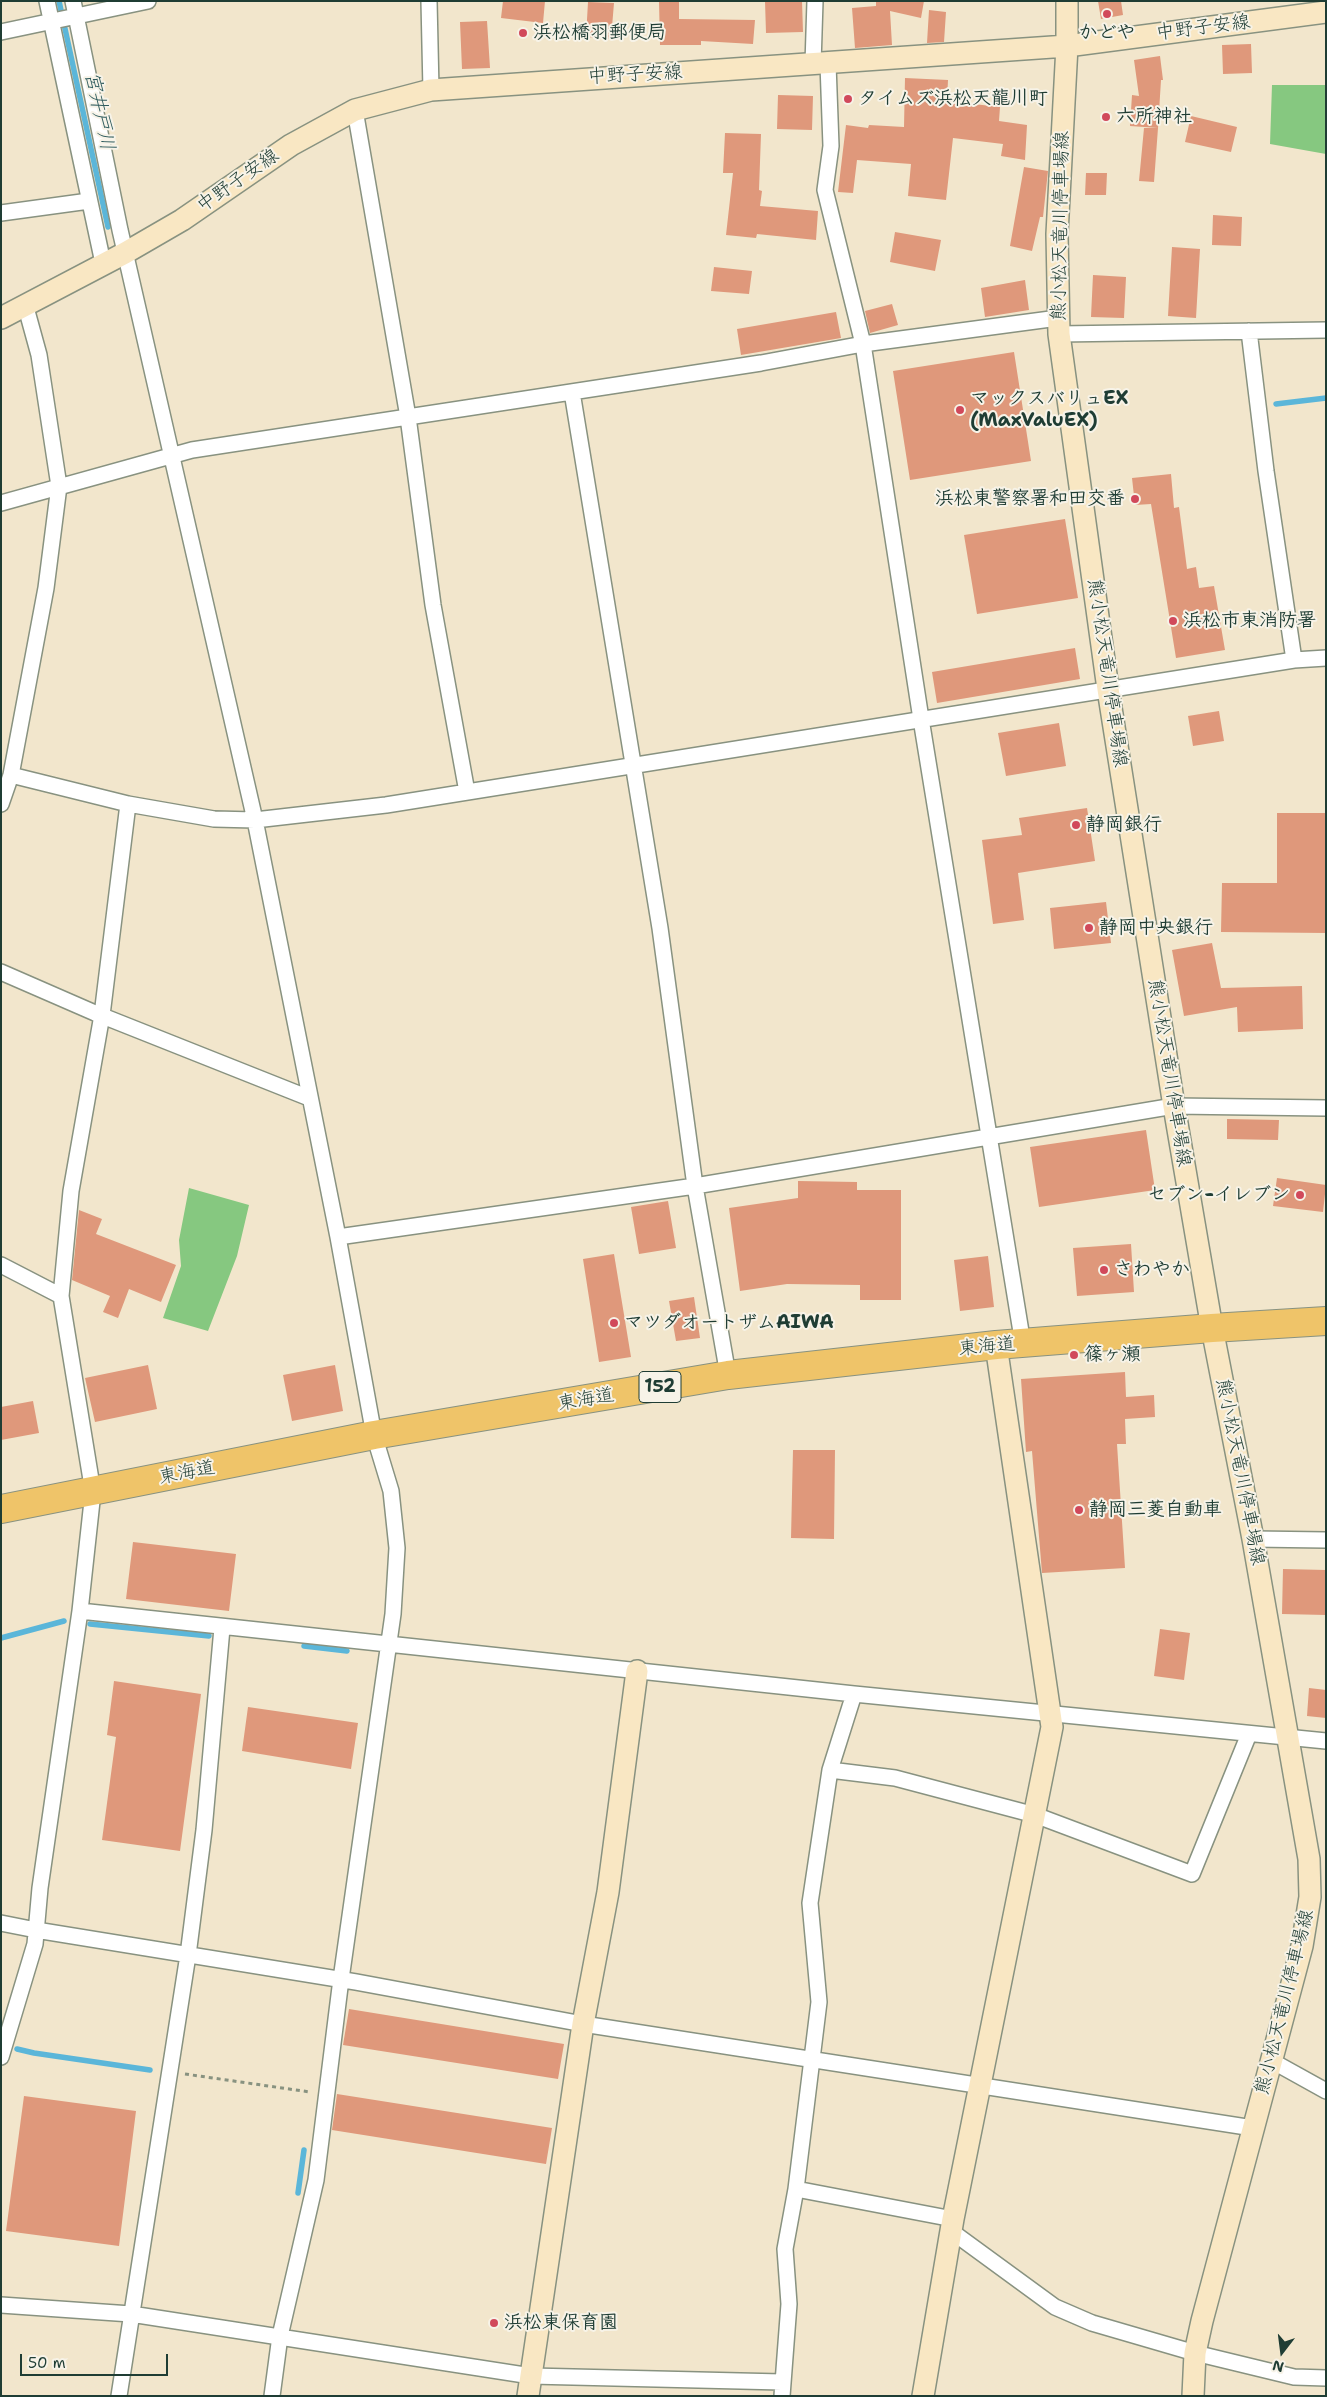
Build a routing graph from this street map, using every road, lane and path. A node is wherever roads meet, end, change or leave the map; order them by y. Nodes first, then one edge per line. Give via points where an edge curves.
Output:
1 (47, 1) edge
2 (148, 1) edge
3 (429, 1) edge
4 (815, 1) edge
5 (1067, 1) edge
6 (74, 11) edge
7 (1326, 12) edge
8 (52, 21) junction
9 (1, 32) edge
10 (1067, 46) junction
11 (820, 64) junction
12 (431, 90) junction
13 (355, 110) junction
14 (89, 201) junction
15 (1, 213) edge
16 (125, 253) junction
17 (103, 263) junction
18 (25, 304) junction
19 (1, 318) edge
20 (1058, 326) junction
21 (1249, 330) junction
22 (1326, 330) edge
23 (863, 344) junction
24 (572, 392) junction
25 (408, 417) junction
26 (173, 455) junction
27 (59, 486) junction
28 (1, 503) edge
29 (1326, 658) edge
30 (1294, 660) junction
31 (1108, 689) junction
32 (921, 719) junction
33 (634, 765) junction
34 (10, 776) junction
35 (467, 792) junction
36 (1, 804) edge
37 (128, 804) junction
38 (255, 820) junction
39 (1, 972) edge
40 (102, 1015) junction
41 (309, 1098) junction
42 (1174, 1106) junction
43 (1326, 1108) edge
44 (988, 1138) junction
45 (695, 1186) junction
46 (338, 1238) junction
47 (1, 1265) edge
48 (61, 1296) junction
49 (1326, 1321) edge
50 (1212, 1328) junction
51 (1010, 1344) junction
52 (728, 1375) junction
53 (374, 1435) junction
54 (93, 1492) junction
55 (1, 1509) edge
56 (1253, 1539) junction
57 (1326, 1540) edge
58 (80, 1612) junction
59 (222, 1628) junction
60 (387, 1643) junction
61 (637, 1671) junction
62 (854, 1694) junction
63 (1050, 1712) junction
64 (1249, 1734) junction
65 (1290, 1738) junction
66 (1326, 1741) edge
67 (830, 1770) junction
68 (1036, 1815) junction
69 (1, 1923) edge
70 (36, 1930) junction
71 (188, 1954) junction
72 (341, 1979) junction
73 (583, 2024) junction
74 (1, 2057) edge
75 (811, 2058) junction
76 (1272, 2061) junction
77 (170, 2072) junction
78 (979, 2084) junction
79 (1326, 2090) edge
80 (327, 2095) junction
81 (1253, 2128) junction
82 (796, 2190) junction
83 (952, 2225) junction
84 (1, 2305) edge
85 (131, 2314) junction
86 (280, 2336) junction
87 (1195, 2353) junction
88 (1326, 2378) edge
89 (530, 2386) edge
90 (782, 2389) edge
91 (120, 2396) edge
92 (272, 2396) edge
93 (923, 2396) edge
94 (1193, 2396) edge

1 - 8 street
2 - 6 street
3 - 12 street
4 - 11 street
5 - 10 main road, 熊小松天竜川停車場線
6 - 8 street
6 - 16 street
7 - 10 main road, 中野子安線
8 - 9 street
8 - 14 street
10 - 11 main road, 中野子安線
10 - 20 main road, 熊小松天竜川停車場線 via 1057,234
11 - 12 main road, 中野子安線
11 - 23 street via 831,146 825,190
12 - 13 main road, 中野子安線
13 - 16 main road, 中野子安線 via 291,145 182,220
13 - 25 street
14 - 15 street
14 - 17 street
16 - 17 main road, 中野子安線
16 - 26 street
17 - 18 main road, 中野子安線
18 - 19 main road, 中野子安線
18 - 27 street via 39,355
20 - 21 street
20 - 23 street
20 - 31 main road, 熊小松天竜川停車場線
21 - 22 street
21 - 30 street
23 - 24 street
23 - 32 street
24 - 25 street
24 - 33 street
25 - 26 street
25 - 35 street via 433,605
26 - 27 street
26 - 38 street
27 - 28 street
27 - 34 street via 46,588
29 - 30 street
30 - 31 street
31 - 32 street
31 - 42 main road, 熊小松天竜川停車場線
32 - 33 street
32 - 44 street
33 - 35 street
33 - 45 street
34 - 36 street
34 - 37 street
35 - 38 street
37 - 38 street via 214,820
37 - 40 street
38 - 41 street
39 - 40 street
40 - 41 street
40 - 48 street via 71,1191
41 - 46 street
42 - 43 street
42 - 44 street
42 - 50 main road, 熊小松天竜川停車場線
44 - 45 street
44 - 51 street
45 - 46 street
45 - 52 street
46 - 53 street
47 - 48 street
48 - 54 street
49 - 50 highway, 東海道 / 152
50 - 51 highway, 東海道 / 152
50 - 56 main road, 熊小松天竜川停車場線
51 - 52 highway, 東海道 / 152
51 - 63 main road
52 - 53 highway, 東海道 / 152
53 - 54 highway, 東海道 / 152
53 - 60 street via 391,1491 397,1548 393,1614
54 - 55 highway, 東海道 / 152
54 - 58 street
56 - 57 street
56 - 65 main road, 熊小松天竜川停車場線
58 - 59 street
58 - 70 street
59 - 60 street
59 - 71 street via 204,1830
60 - 61 street
60 - 72 street
61 - 62 street
61 - 73 main road via 608,1892
62 - 63 street
62 - 67 street
63 - 64 street
63 - 68 main road via 1052,1727
64 - 65 street
64 - 68 street via 1192,1874
65 - 66 street
65 - 76 main road, 熊小松天竜川停車場線 via 1309,1859 1310,1897 1302,1946
67 - 68 street via 895,1778
67 - 75 street via 810,1903 819,2002
68 - 78 main road
69 - 70 street
70 - 71 street
70 - 74 street
71 - 72 street
71 - 77 street
72 - 73 street
72 - 80 street
73 - 75 street
73 - 89 main road
75 - 78 street
75 - 82 street
76 - 79 street
76 - 81 main road, 熊小松天竜川停車場線
77 - 80 path
77 - 85 street
78 - 81 street
78 - 83 main road
80 - 86 street via 316,2180
81 - 87 main road, 熊小松天竜川停車場線
82 - 83 street
82 - 90 street via 785,2248 789,2304
83 - 87 street via 1055,2307 1092,2323
83 - 93 main road
84 - 85 street
85 - 86 street
85 - 91 street
86 - 89 street
86 - 92 street
87 - 88 street via 1294,2378
87 - 94 main road, 熊小松天竜川停車場線
89 - 90 street

